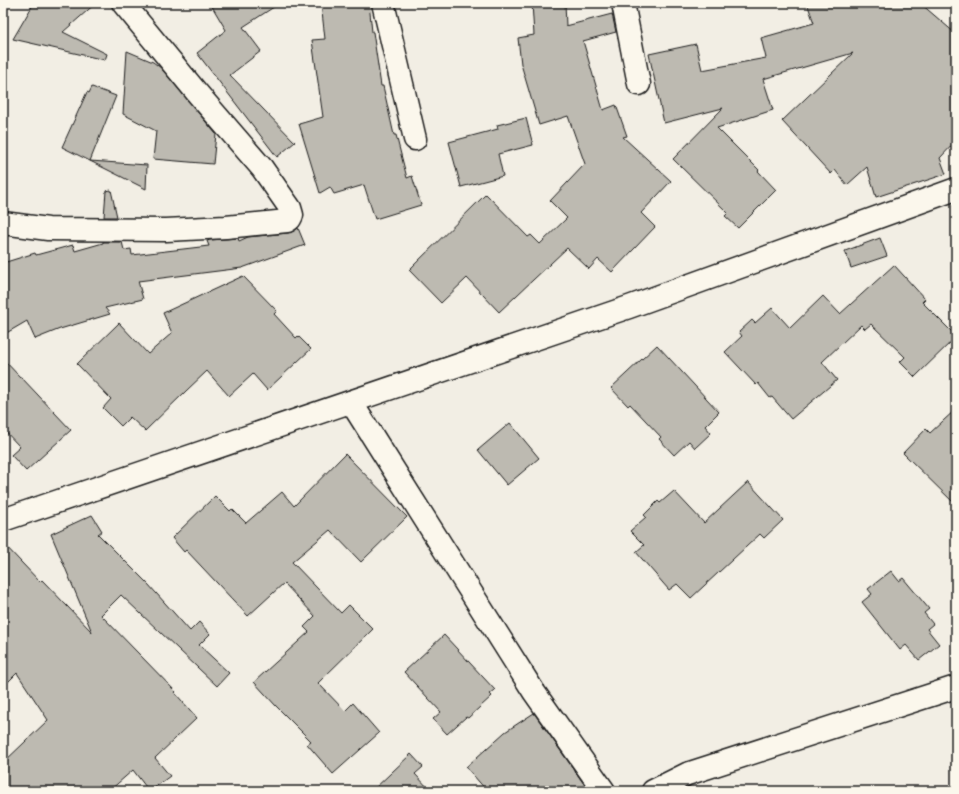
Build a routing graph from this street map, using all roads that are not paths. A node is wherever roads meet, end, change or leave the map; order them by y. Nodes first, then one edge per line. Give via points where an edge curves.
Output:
1 (123, 3) edge
2 (383, 3) edge
3 (623, 3) edge
4 (639, 84) dead end
5 (415, 139) dead end
6 (956, 190) edge
7 (3, 223) edge
8 (351, 402) junction
9 (3, 520) edge
10 (956, 687) edge
11 (604, 791) edge
12 (653, 791) edge

1 - 7 street via 262,168 290,208 290,219 226,227 166,230 48,229
2 - 5 street
3 - 4 street
6 - 8 street via 629,307
8 - 9 street
8 - 11 street via 534,692
10 - 12 street via 687,774

